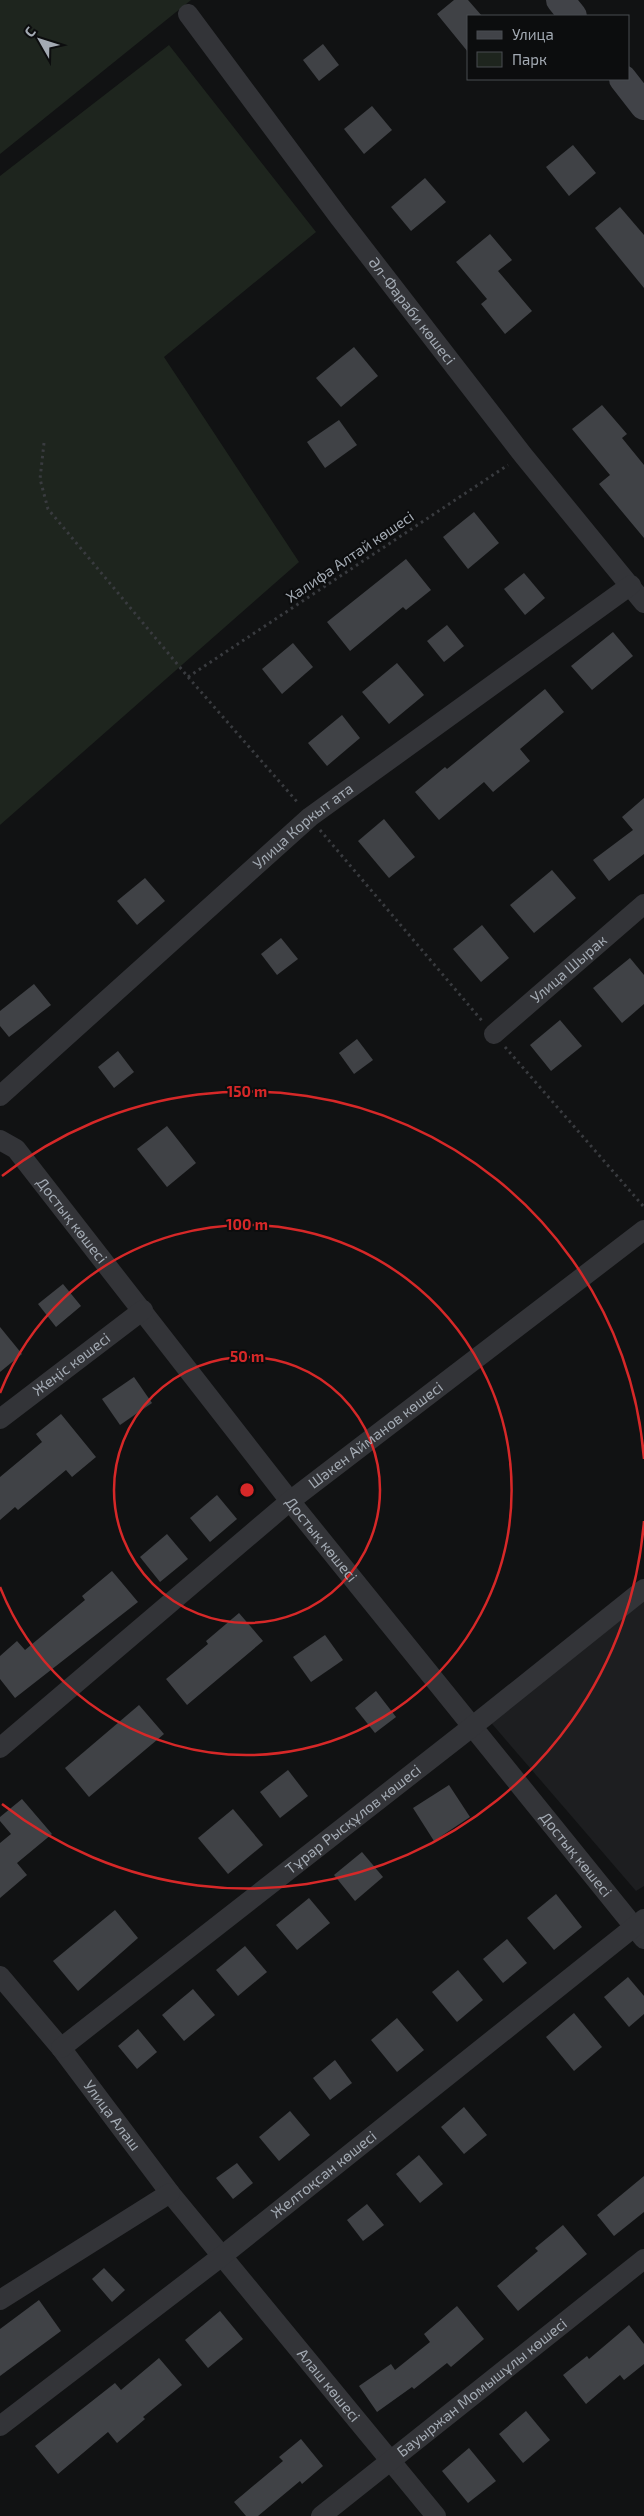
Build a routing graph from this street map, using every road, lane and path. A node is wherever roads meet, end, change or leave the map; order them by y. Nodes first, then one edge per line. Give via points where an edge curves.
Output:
1 (560, 0) edge
2 (188, 14) dead end
3 (572, 15) edge
4 (624, 80) edge
5 (643, 103) edge
6 (44, 443) dead end
7 (524, 455) junction
8 (631, 586) junction
9 (644, 603) edge
10 (188, 677) junction
11 (310, 817) junction
12 (644, 904) edge
13 (494, 1034) junction
14 (0, 1096) edge
15 (0, 1140) edge
16 (644, 1207) edge
17 (644, 1230) edge
18 (143, 1310) junction
19 (0, 1419) edge
20 (290, 1501) junction
21 (644, 1589) edge
22 (473, 1726) junction
23 (0, 1748) edge
24 (641, 1928) edge
25 (0, 1976) edge
26 (61, 2048) junction
27 (170, 2193) junction
28 (222, 2256) junction
29 (644, 2259) edge
30 (0, 2300) edge
31 (0, 2426) edge
32 (390, 2461) junction
33 (321, 2516) edge
34 (436, 2516) edge

1 - 3 street
2 - 7 street, Әл-Фараби көшесі via 339,217
4 - 5 street
6 - 10 path via 40,479 48,509
7 - 8 street, Әл-Фараби көшесі
7 - 10 path, Халифа Алтай көшесі
8 - 9 street, Әл-Фараби көшесі
8 - 11 street, Улица Коркыт ата
10 - 11 path
11 - 13 path
11 - 14 street, Улица Коркыт ата
12 - 13 street, Улица Шырак
13 - 16 path
15 - 18 street, Достық көшесі via 16,1149
17 - 20 street, Шәкен Айманов көшесі
18 - 19 street, Жеңіс көшесі
18 - 20 street, Достық көшесі
20 - 22 street, Достық көшесі
20 - 23 street, Шәкен Айманов көшесі
21 - 22 street, Тұрар Рысқұлов көшесі
22 - 24 street, Достық көшесі
22 - 26 street, Тұрар Рысқұлов көшесі
24 - 28 street, Желтоқсан көшесі
25 - 26 street, Улица Алаш
26 - 27 street, Улица Алаш
27 - 28 street, Улица Алаш
27 - 30 street
28 - 31 street, Желтоқсан көшесі
28 - 32 street, Алаш көшесі
29 - 32 street, Бауыржан Момышұлы көшесі
32 - 33 street, Бауыржан Момышұлы көшесі
32 - 34 street, Алаш көшесі

